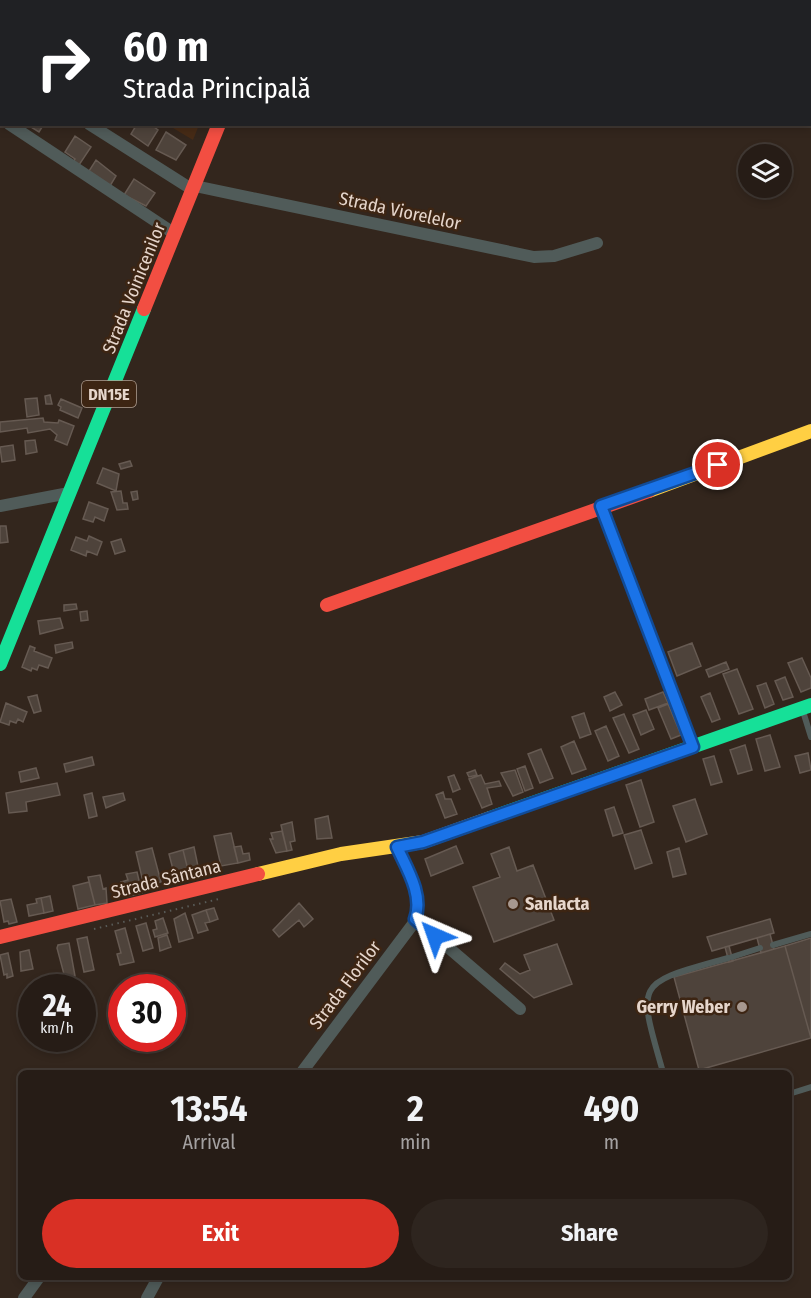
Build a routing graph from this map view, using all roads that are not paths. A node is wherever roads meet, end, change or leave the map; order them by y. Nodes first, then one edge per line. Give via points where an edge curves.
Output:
1 (12, 126) edge
2 (92, 126) edge
3 (218, 126) edge
4 (194, 188) junction
5 (176, 234) junction
6 (597, 243) dead end
7 (811, 431) edge
8 (69, 493) junction
9 (0, 506) edge
10 (601, 506) junction
11 (327, 605) dead end
12 (0, 664) edge
13 (807, 706) edge
14 (811, 736) edge
15 (693, 747) junction
16 (397, 847) junction
17 (415, 919) junction
18 (811, 934) edge
19 (0, 937) edge
20 (773, 945) dead end
21 (760, 948) dead end
22 (520, 1009) dead end
23 (304, 1070) edge
24 (662, 1070) edge
25 (811, 1087) edge
26 (792, 1093) edge
27 (37, 1280) edge
28 (157, 1280) edge
29 (24, 1298) edge
30 (147, 1298) edge

1 - 5 street
2 - 4 street
3 - 4 street, Strada Voinicenilor / DN15E
4 - 5 street, Strada Voinicenilor / DN15E
4 - 6 street, Strada Viorelelor via 534,257 554,256
5 - 8 street, Strada Voinicenilor / DN15E
7 - 10 street
8 - 9 street
8 - 12 street, Strada Voinicenilor / DN15E
10 - 11 street via 461,561
10 - 15 street
13 - 14 lane
13 - 15 street, Strada Sântana
15 - 16 street, Strada Sântana via 423,842
16 - 17 street via 413,883
16 - 19 street, Strada Sântana via 341,854
17 - 22 street
17 - 23 street, Strada Florilor
18 - 20 lane
21 - 24 lane via 666,976 654,984 647,997 646,1012
25 - 26 lane
27 - 29 street
28 - 30 street

